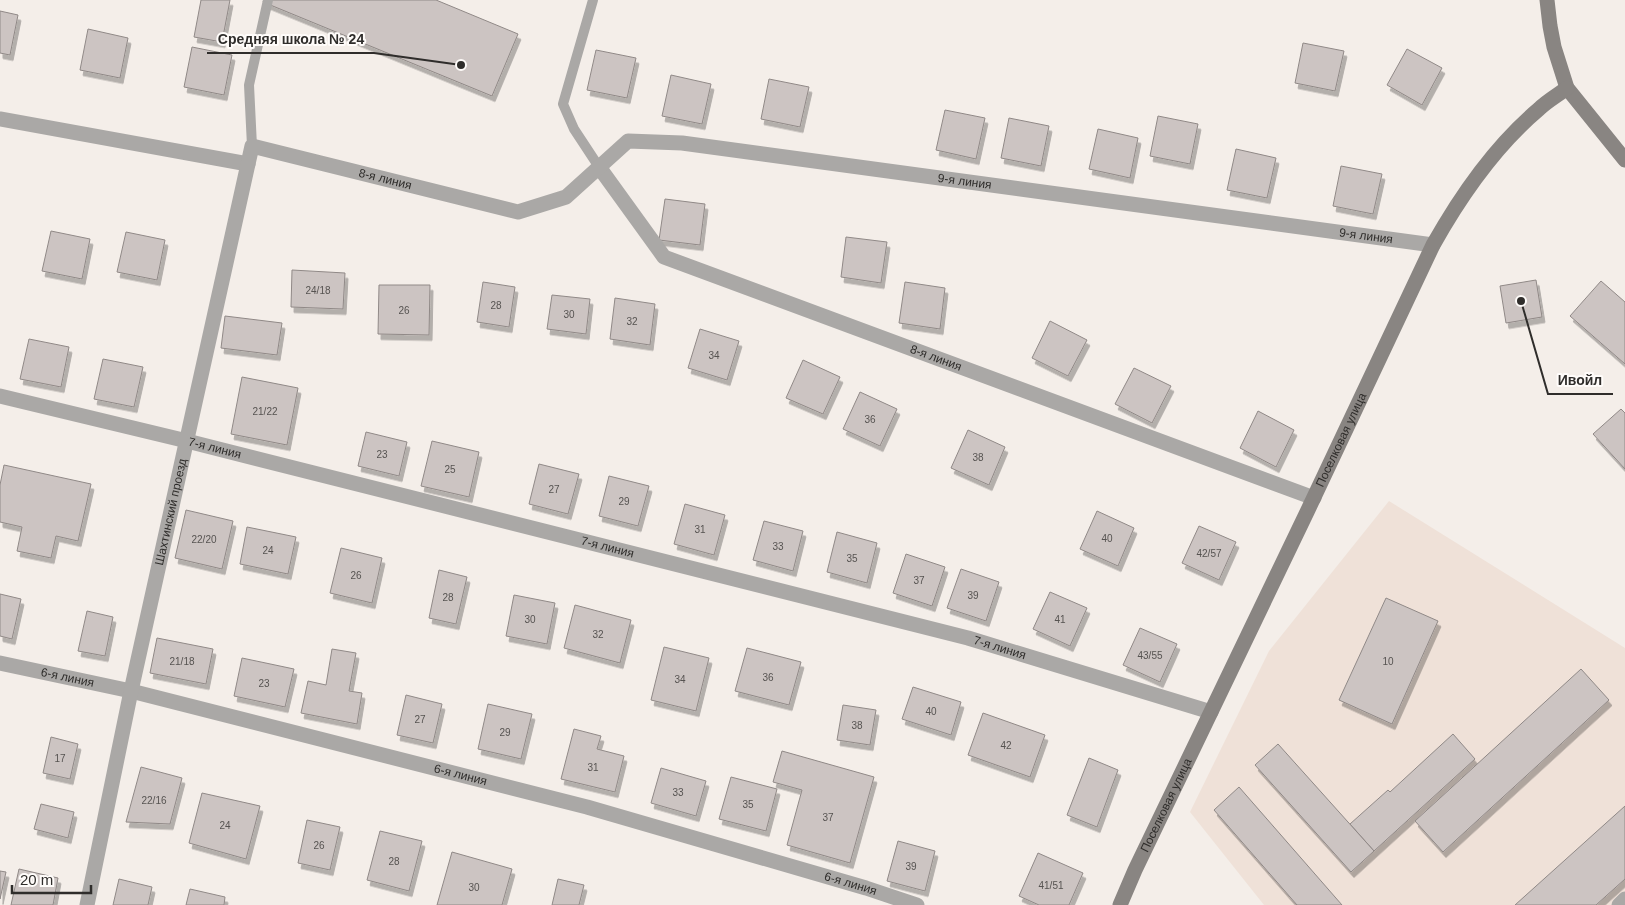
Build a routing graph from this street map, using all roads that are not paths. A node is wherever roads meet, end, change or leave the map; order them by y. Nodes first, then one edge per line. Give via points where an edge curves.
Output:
1 (268, 0) edge
2 (593, 0) edge
3 (1547, 0) edge
4 (1567, 88) junction
5 (0, 119) edge
6 (252, 146) junction
7 (1625, 160) edge
8 (248, 164) junction
9 (599, 167) junction
10 (518, 212) joint
11 (1433, 245) junction
12 (0, 396) edge
13 (187, 441) junction
14 (1314, 498) junction
15 (0, 663) edge
16 (132, 691) junction
17 (1211, 712) junction
18 (1625, 899) edge
19 (88, 905) edge
20 (917, 905) edge
21 (1120, 905) edge
22 (1619, 905) edge

1 - 6 lane, Шахтинский проезд via 249,85
2 - 9 lane via 563,104 574,129
3 - 4 street via 1551,33
4 - 7 street
4 - 11 street, Поселковая улица via 1521,125 1481,170
5 - 8 street
6 - 8 street, Шахтинский проезд
6 - 10 street, 8-я линия
8 - 13 street, Шахтинский проезд
9 - 10 street, 9-я линия via 566,197
9 - 11 street, 9-я линия via 628,141 682,143
9 - 14 street, 8-я линия via 664,258
11 - 14 street, Поселковая улица
12 - 13 street, 7-я линия
13 - 16 street, Шахтинский проезд
13 - 17 street, 7-я линия via 968,638
14 - 17 street, Поселковая улица
15 - 16 street, 6-я линия
16 - 19 street, Шахтинский проезд
16 - 20 street, 6-я линия via 587,807
17 - 21 street, Поселковая улица
18 - 22 street

